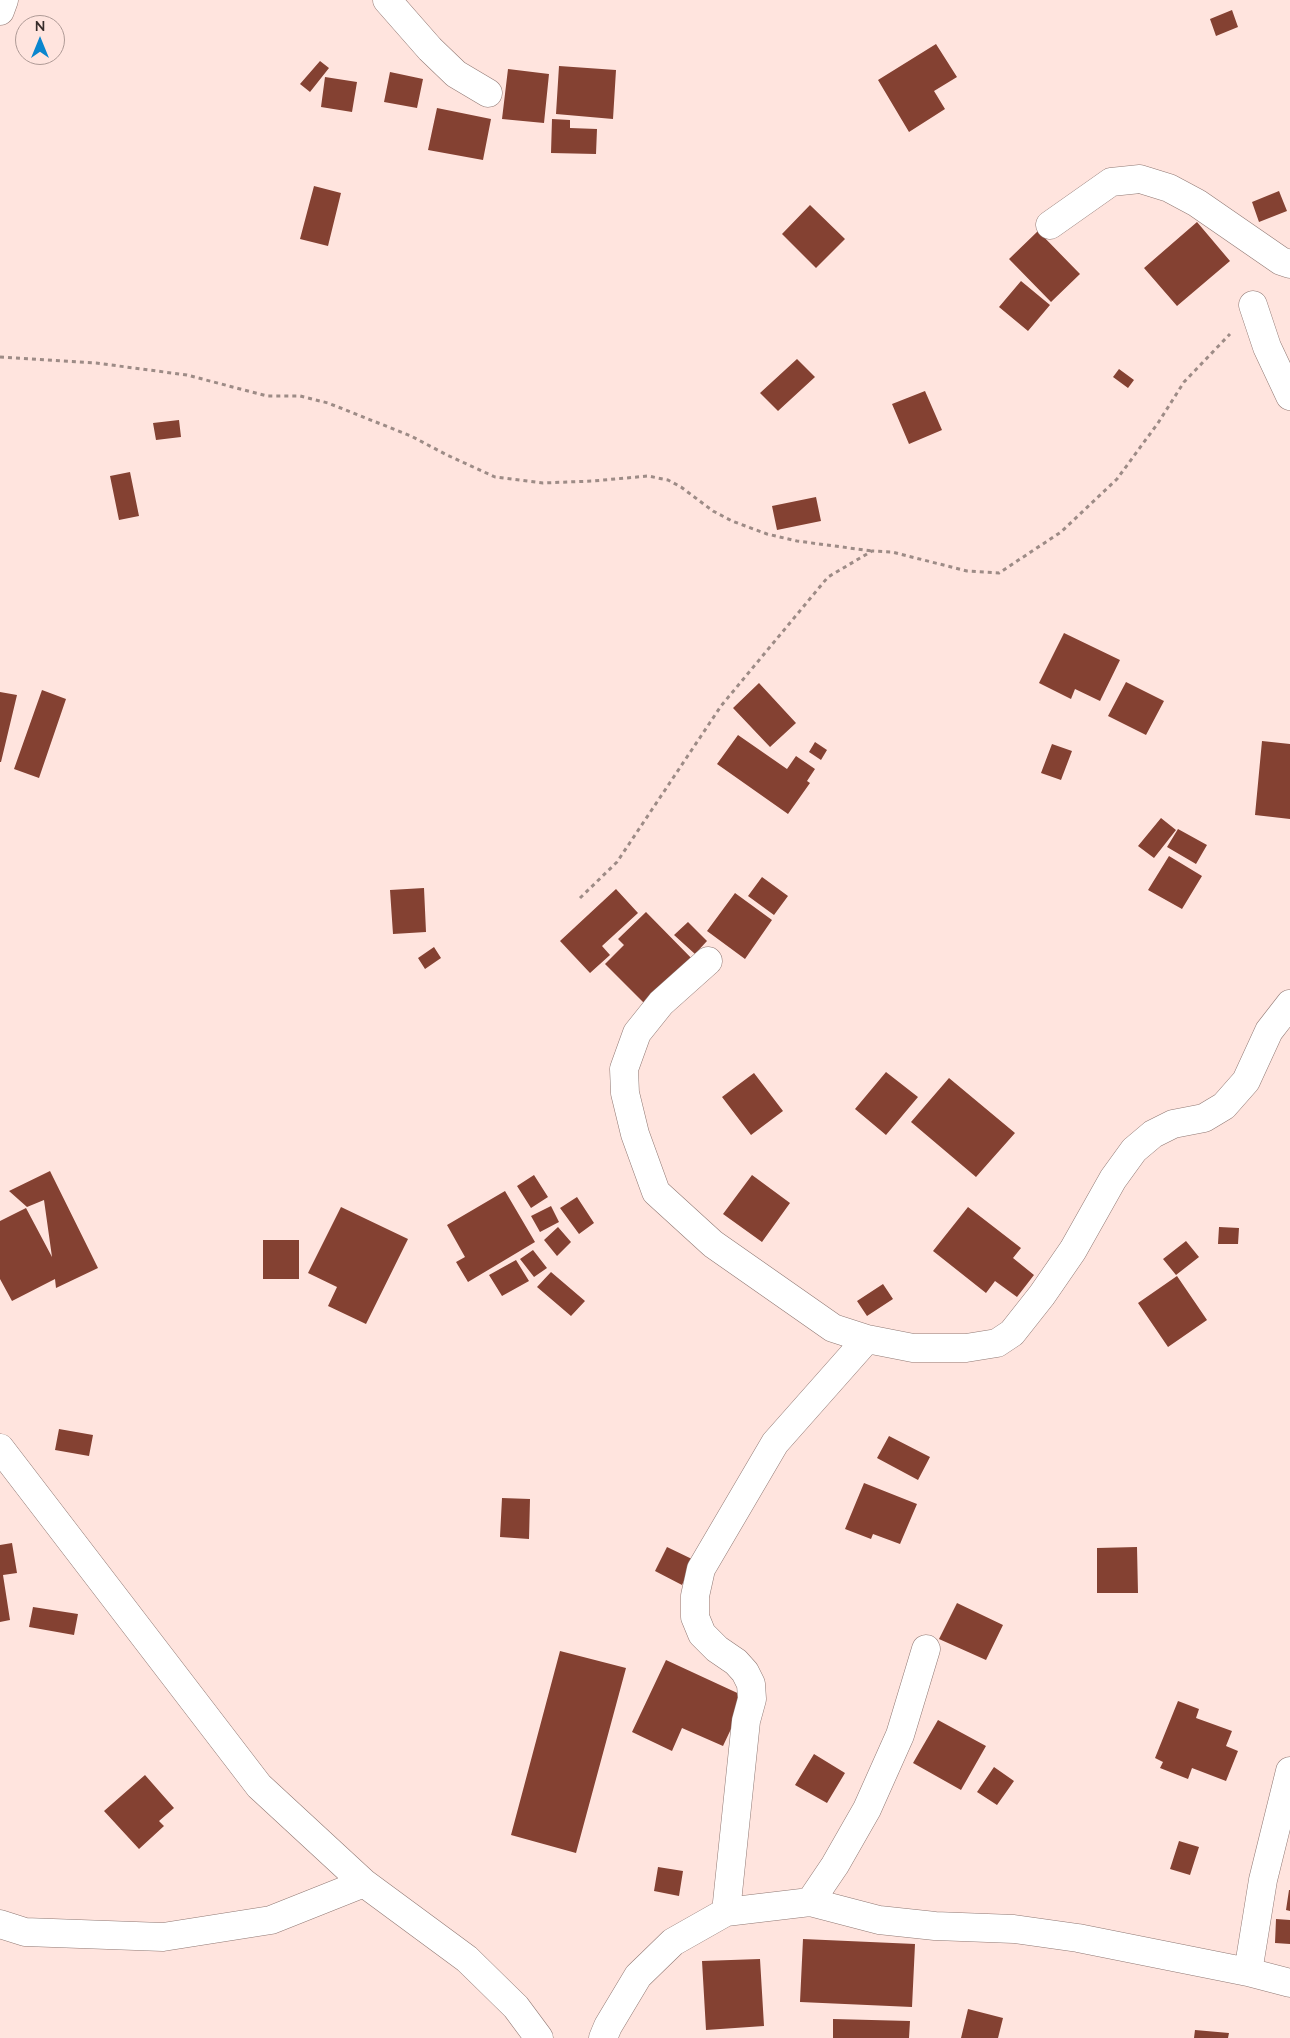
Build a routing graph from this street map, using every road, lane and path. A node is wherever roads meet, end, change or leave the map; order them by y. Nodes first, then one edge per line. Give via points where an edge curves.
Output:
1 (4, 0) edge
2 (387, 0) edge
3 (0, 11) edge
4 (488, 93) dead end
5 (1050, 225) dead end
6 (1290, 264) edge
7 (1253, 305) joint
8 (0, 357) edge
9 (1290, 396) edge
10 (875, 551) junction
11 (580, 898) dead end
12 (708, 961) dead end
13 (1290, 1004) edge
14 (867, 1339) junction
15 (0, 1448) edge
16 (926, 1648) dead end
17 (1290, 1771) edge
18 (364, 1883) junction
19 (810, 1902) junction
20 (726, 1912) junction
21 (0, 1924) edge
22 (1248, 1972) junction
23 (1290, 1983) edge
24 (539, 2038) edge
25 (603, 2038) edge

1 - 3 street
2 - 4 street via 456,74
5 - 6 street via 1111,182 1140,179 1169,188 1197,203
7 - 9 street via 1267,347
7 - 10 path via 1184,382 1117,479 1061,532 999,573 967,571 892,552
8 - 10 path via 151,370 187,375 267,396 300,396 328,403 402,432 495,477 543,483 648,476 668,480 713,512 767,534
10 - 11 path via 828,577 807,600 721,706 617,862
12 - 14 street via 661,1003 637,1034 624,1069 625,1093 635,1134 656,1192 713,1244 833,1328
13 - 14 street via 1269,1031 1246,1081 1224,1106 1204,1118 1174,1124 1153,1134 1134,1150 1113,1179 1073,1250 1012,1333 997,1343 966,1348 913,1348
14 - 20 street via 775,1443 701,1569 695,1596 695,1618 702,1634 736,1662 751,1684 752,1699 746,1721
15 - 18 street via 259,1786
16 - 19 street via 900,1734 867,1809 836,1865
17 - 22 street via 1263,1880
18 - 21 street via 271,1920 163,1937 25,1932
18 - 24 street via 467,1959 516,2007
19 - 20 street
19 - 22 street via 879,1920 1014,1929 1078,1938
20 - 25 street via 673,1942 638,1976
22 - 23 street

